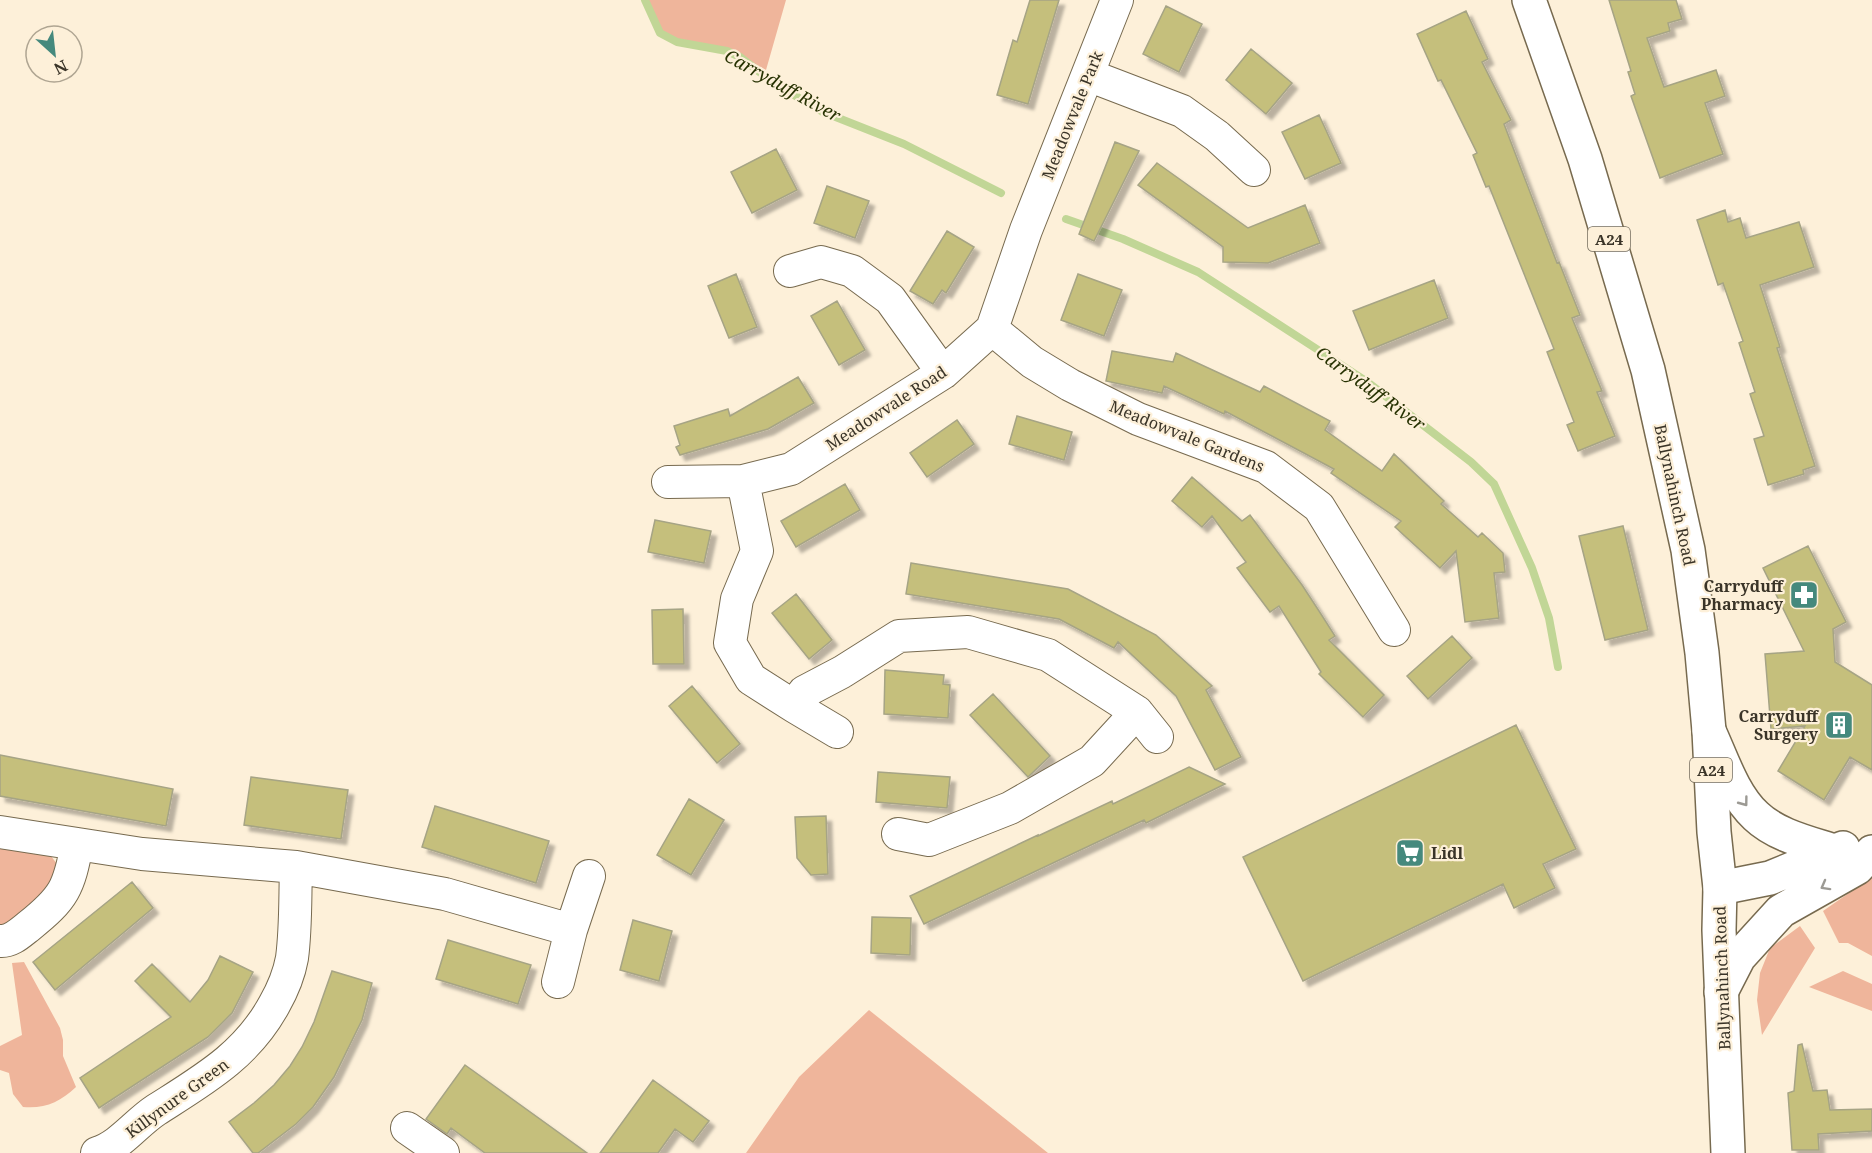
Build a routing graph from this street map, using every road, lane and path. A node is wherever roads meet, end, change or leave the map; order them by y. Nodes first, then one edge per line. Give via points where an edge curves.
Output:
1 (1117, 0) edge
2 (1528, 0) edge
3 (1088, 75) junction
4 (1254, 170) dead end
5 (1026, 230) joint
6 (789, 271) dead end
7 (992, 329) junction
8 (943, 373) junction
9 (743, 481) junction
10 (668, 482) dead end
11 (1394, 630) dead end
12 (795, 707) junction
13 (1137, 712) junction
14 (1709, 731) junction
15 (837, 732) dead end
16 (1157, 737) dead end
17 (0, 832) edge
18 (1872, 833) edge
19 (898, 834) dead end
20 (77, 844) junction
21 (1837, 852) junction
22 (1872, 852) edge
23 (296, 867) junction
24 (589, 876) dead end
25 (1720, 888) junction
26 (571, 930) junction
27 (0, 941) edge
28 (558, 982) dead end
29 (1721, 992) junction
30 (407, 1128) dead end
31 (97, 1153) edge
32 (443, 1153) edge
33 (1728, 1153) edge

1 - 3 street, Meadowvale Park
2 - 14 main road, Ballynahinch Road / A24 via 1586,159 1648,370 1689,550
3 - 4 street via 1182,111
3 - 5 street, Meadowvale Park
5 - 7 street, Meadowvale Road
6 - 8 street via 821,262 852,271 890,299
7 - 8 street, Meadowvale Road
7 - 11 street, Meadowvale Gardens via 1032,362 1070,385 1138,418 1266,467 1319,507
8 - 9 street, Meadowvale Road via 791,469
9 - 10 street, Meadowvale Road
9 - 12 street via 758,551 737,599 730,643 750,679
12 - 13 street via 804,692 899,636 968,632 1047,655
12 - 15 street
13 - 16 street
13 - 19 street via 1092,761 1010,808 929,840
14 -> 21 main road via 1740,797 1756,816 1797,839
14 - 25 main road, Ballynahinch Road / A24
17 - 20 street
18 - 21 main road
20 - 23 street via 142,854
20 - 27 street via 71,875 59,900 18,935
21 - 25 main road via 1770,878
22 -> 29 main road via 1857,868 1781,911 1739,957
23 - 26 street via 445,894
23 - 31 street, Killynure Green via 292,960 266,1019 236,1056 148,1115 107,1150
24 - 26 street
25 - 29 main road, Ballynahinch Road / A24
26 - 28 street
29 - 33 main road, Ballynahinch Road / A24
30 - 32 street

